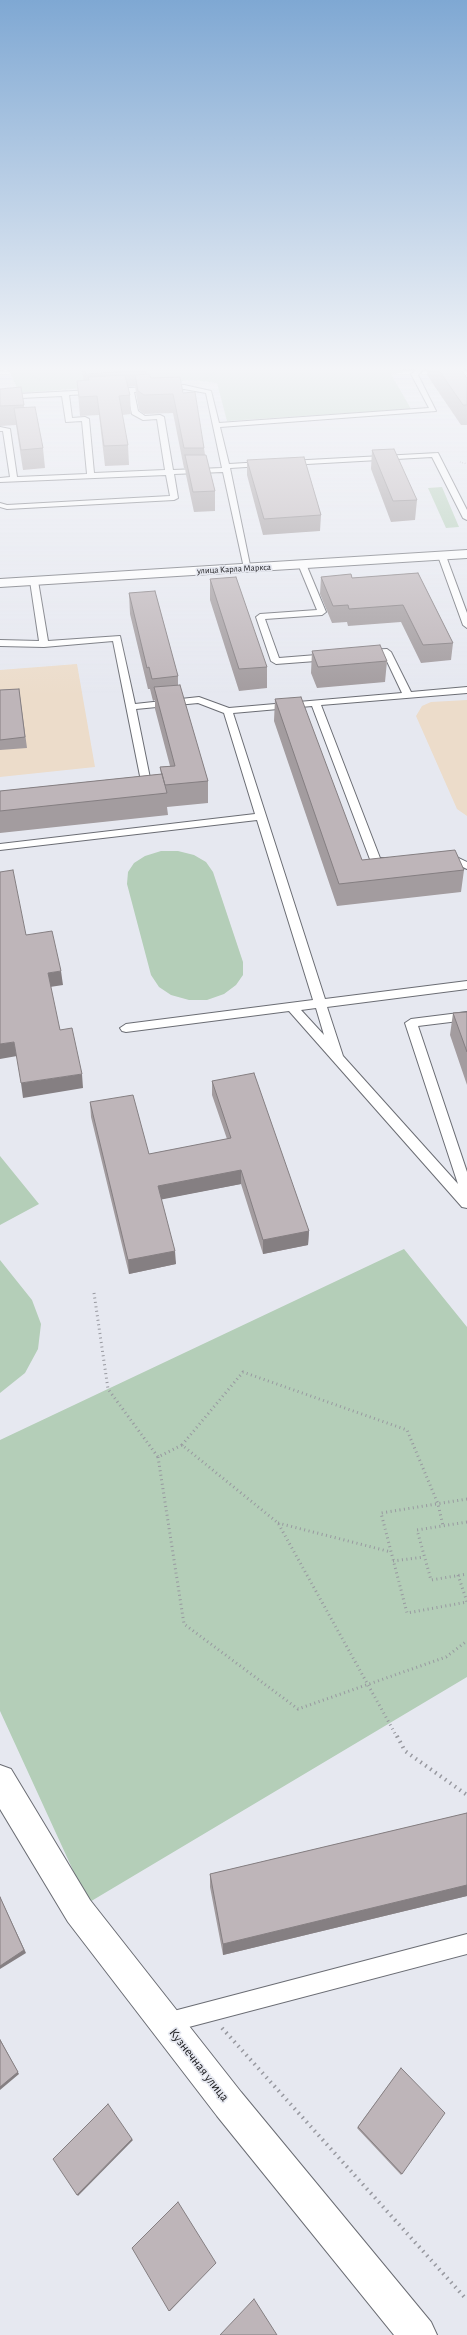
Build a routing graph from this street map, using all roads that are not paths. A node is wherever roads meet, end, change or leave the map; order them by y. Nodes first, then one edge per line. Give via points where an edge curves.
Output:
1 (41, 478) edge
2 (171, 478) edge
3 (228, 478) edge
4 (447, 478) edge
5 (14, 479) joint
6 (0, 480) edge
7 (0, 505) edge
8 (467, 518) edge
9 (467, 554) edge
10 (442, 556) junction
11 (302, 564) junction
12 (248, 568) junction
13 (34, 581) junction
14 (0, 583) edge
15 (467, 625) edge
16 (0, 643) edge
17 (44, 644) junction
18 (355, 654) edge
19 (339, 656) edge
20 (467, 690) edge
21 (408, 695) junction
22 (315, 702) junction
23 (131, 707) junction
24 (228, 711) junction
25 (123, 786) edge
26 (261, 816) junction
27 (0, 847) edge
28 (433, 856) edge
29 (397, 860) edge
30 (467, 866) edge
31 (467, 986) edge
32 (320, 1004) junction
33 (292, 1008) junction
34 (465, 1014) edge
35 (126, 1028) dead end
36 (337, 1057) junction
37 (467, 1192) edge
38 (467, 1203) edge
39 (0, 1780) edge
40 (467, 1944) edge
41 (166, 2023) junction
42 (418, 2335) edge

1 - 5 lane
2 - 7 lane via 174,498 7,507
3 - 12 lane
4 - 8 lane
5 - 6 lane
9 - 10 street, улица Карла Маркса
10 - 11 street, улица Карла Маркса
10 - 15 lane
11 - 12 street, улица Карла Маркса
11 - 19 lane via 322,612 260,617 276,661
12 - 13 street, улица Карла Маркса
13 - 14 street, улица Карла Маркса
13 - 17 lane
16 - 17 lane
17 - 23 lane via 116,638
18 - 21 lane via 387,652
20 - 21 lane
21 - 22 lane
22 - 24 lane
22 - 29 lane via 376,862
23 - 24 lane via 199,700
23 - 25 lane via 146,783
24 - 26 lane
26 - 27 lane
26 - 32 lane
28 - 30 lane via 447,855
31 - 32 lane
32 - 33 lane
32 - 36 lane
33 - 35 lane
33 - 36 lane
34 - 37 lane via 411,1023
36 - 38 lane
39 - 41 street, Кузнечная улица via 79,1911
40 - 41 lane
41 - 42 street, Кузнечная улица

